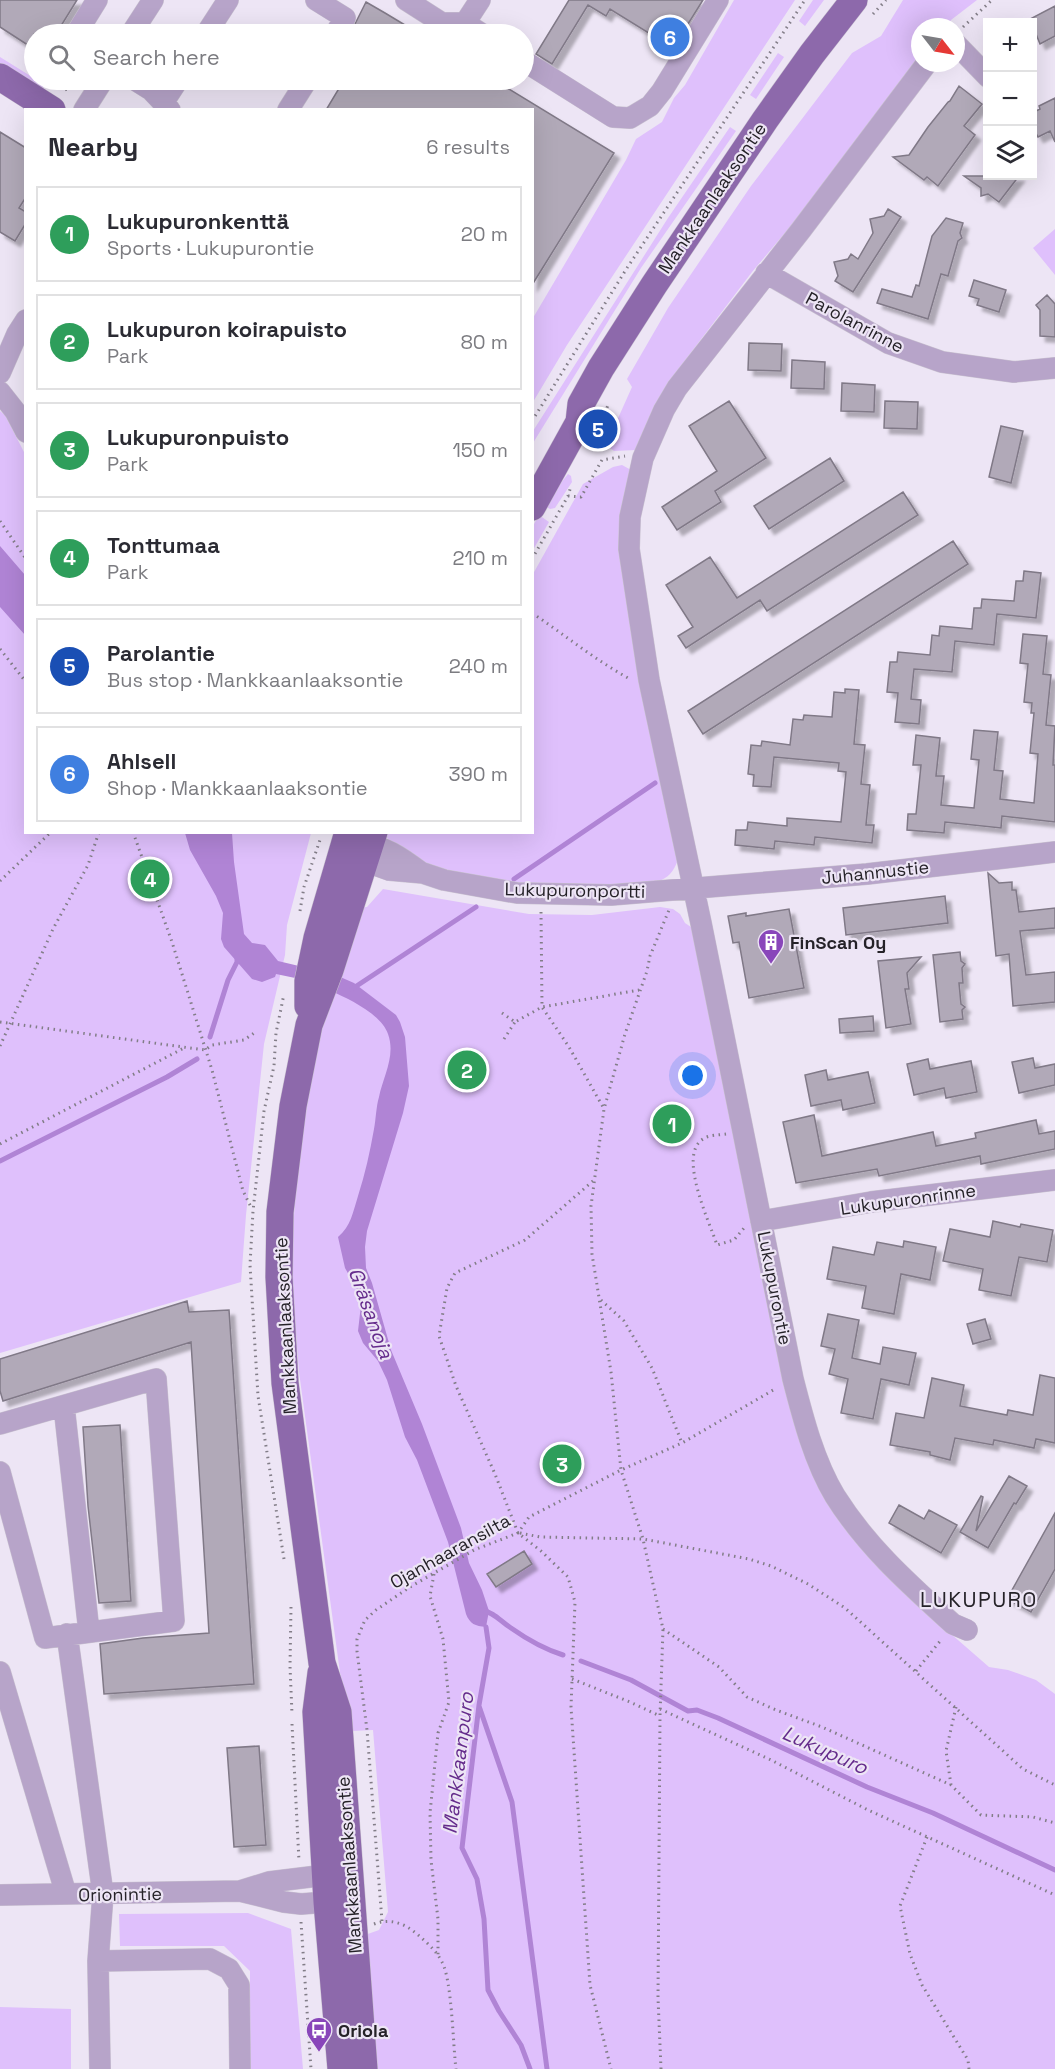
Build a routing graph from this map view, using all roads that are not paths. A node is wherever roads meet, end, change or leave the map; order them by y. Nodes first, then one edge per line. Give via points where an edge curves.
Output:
1 (97, 0) edge
2 (153, 0) edge
3 (228, 0) edge
4 (316, 0) edge
5 (406, 0) edge
6 (480, 0) edge
7 (718, 0) edge
8 (854, 0) edge
9 (82, 24) edge
10 (137, 24) edge
11 (212, 24) edge
12 (341, 24) edge
13 (447, 24) edge
14 (474, 24) edge
15 (965, 54) edge
16 (534, 67) edge
17 (920, 72) edge
18 (983, 73) edge
19 (0, 77) edge
20 (24, 87) edge
21 (33, 90) edge
22 (97, 90) edge
23 (151, 90) edge
24 (173, 90) edge
25 (301, 90) edge
26 (58, 100) edge
27 (166, 106) edge
28 (85, 108) edge
29 (289, 108) edge
30 (766, 273) junction
31 (24, 323) edge
32 (1055, 368) edge
33 (0, 373) edge
34 (0, 392) edge
35 (581, 404) junction
36 (24, 428) edge
37 (534, 467) edge
38 (534, 503) edge
39 (354, 841) edge
40 (1055, 852) edge
41 (694, 889) junction
42 (1055, 1180) edge
43 (761, 1223) junction
44 (64, 1406) junction
45 (0, 1424) edge
46 (0, 1472) edge
47 (960, 1627) road end
48 (88, 1632) junction
49 (67, 1635) junction
50 (322, 1663) junction
51 (0, 1672) edge
52 (326, 1875) junction
53 (351, 1890) junction
54 (240, 1892) junction
55 (66, 1894) junction
56 (103, 1894) junction
57 (0, 1895) edge
58 (327, 1902) junction
59 (98, 1961) junction
60 (100, 2069) edge
61 (240, 2069) edge
62 (341, 2069) edge
63 (364, 2069) edge

1 - 9 street
2 - 10 street
3 - 11 street
4 - 12 street via 345,18
5 - 13 street
6 - 14 street
7 - 16 street via 662,91 650,106 630,118 613,117
8 - 35 main road, Mankkaanlaaksontie via 690,228
15 - 18 street
17 - 30 street, Lukupurontie
19 - 20 main road
21 - 26 main road
22 - 28 street
23 - 27 street
24 - 27 street
25 - 29 street
30 - 32 street, Parolanrinne via 888,343 942,363 1014,372
30 - 41 street, Lukupurontie via 677,388 643,458 630,517 629,549 650,680
31 - 33 street
34 - 36 street
35 - 37 main road, Mankkaanlaaksontie via 567,416
35 - 38 main road, Mankkaanlaaksontie via 579,422
39 - 41 street, Lukupuronportti via 389,870 423,873 517,893 611,895
39 - 50 main road, Mankkaanlaaksontie via 317,938 308,981 309,1025 293,1106 280,1212 285,1383
40 - 41 street, Juhannustie
41 - 43 street, Lukupurontie
42 - 43 street, Lukupuronrinne via 871,1202
43 - 47 street, Lukupurontie via 805,1424 834,1494 885,1562
44 - 45 street
44 - 48 street
44 - 48 street via 156,1379 174,1621
46 - 49 street via 45,1638
48 - 49 street
49 - 56 street
50 - 52 main road, Mankkaanlaaksontie via 316,1712
50 - 53 main road, Mankkaanlaaksontie via 338,1712
51 - 55 street
52 - 53 street
52 - 54 street, Orionintie via 269,1882
52 - 58 main road, Mankkaanlaaksontie
53 - 58 street, Orionintie
53 - 63 main road, Mankkaanlaaksontie
54 - 56 street, Orionintie
54 - 58 street, Orionintie via 301,1904
55 - 56 street, Orionintie
55 - 57 street, Orionintie
56 - 59 street
58 - 62 main road, Mankkaanlaaksontie
59 - 60 street
59 - 61 street via 210,1959 228,1968 239,1985

